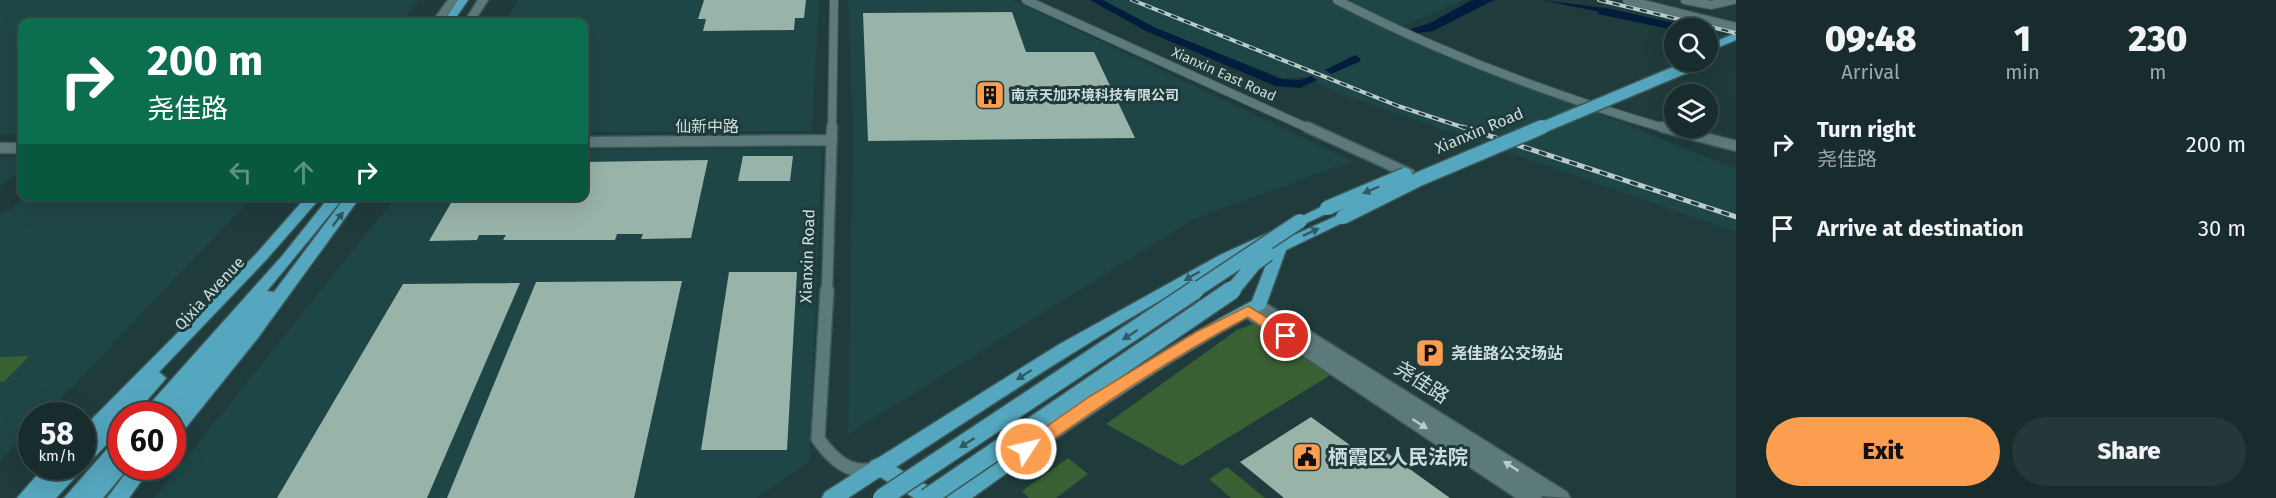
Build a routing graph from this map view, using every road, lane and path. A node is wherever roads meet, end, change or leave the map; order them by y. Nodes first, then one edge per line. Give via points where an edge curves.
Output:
1 (453, 0) edge
2 (464, 0) edge
3 (475, 0) edge
4 (483, 0) edge
5 (834, 0) edge
6 (1026, 0) edge
7 (1337, 0) edge
8 (1627, 0) edge
9 (1685, 0) edge
10 (1733, 0) edge
11 (440, 18) edge
12 (451, 18) edge
13 (463, 18) edge
14 (472, 18) edge
15 (1736, 27) edge
16 (1736, 36) edge
17 (1718, 44) edge
18 (1736, 46) edge
19 (1718, 53) edge
20 (1664, 67) edge
21 (1675, 72) edge
22 (832, 140) junction
23 (588, 142) edge
24 (1736, 146) edge
25 (0, 148) edge
26 (18, 148) edge
27 (1410, 174) junction
28 (311, 201) edge
29 (319, 201) edge
30 (334, 201) edge
31 (350, 201) edge
32 (1300, 221) junction
33 (319, 244) junction
34 (1279, 246) junction
35 (1254, 307) junction
36 (135, 402) edge
37 (160, 402) edge
38 (177, 402) edge
39 (183, 402) edge
40 (186, 414) edge
41 (96, 427) edge
42 (108, 431) edge
43 (96, 443) edge
44 (108, 460) edge
45 (878, 466) junction
46 (108, 479) edge
47 (44, 480) edge
48 (61, 480) edge
49 (115, 480) edge
50 (132, 480) edge
51 (27, 498) edge
52 (44, 498) edge
53 (74, 498) edge
54 (91, 498) edge
55 (100, 498) edge
56 (117, 498) edge
57 (832, 498) edge
58 (882, 498) edge
59 (929, 498) edge
60 (957, 498) edge
61 (1532, 498) edge
62 (1560, 498) edge

1 - 11 main road
2 - 12 main road
3 - 13 main road
4 - 14 main road
5 - 22 street, Xianxin Road
6 - 27 street, Xianxin East Road
7 - 24 street via 1399,31 1548,91
8 - 15 street
9 - 10 street via 1711,5
16 - 17 main road
18 - 19 main road
20 - 27 main road, Xianxin Road
34 -> 21 main road, Xianxin Road, bridge via 1419,179
22 - 23 street, 仙新中路
22 - 45 street, Xianxin Road via 830,252 818,439 836,460 850,469 866,471
25 - 26 street
27 -> 32 main road, Xianxin Road, bridge
28 - 41 main road
29 - 36 main road, Qixia Avenue via 271,258
30 - 37 main road
33 -> 31 main road
32 -> 45 main road, Xianxin Road via 1225,258 1064,349
32 -> 58 main road, Xianxin Road, bridge
33 - 38 main road
33 - 39 main road
33 - 40 main road
34 - 35 main road
34 - 59 main road, Xianxin Road, bridge via 1254,264 1231,292
35 - 60 main road via 1095,401
35 -> 61 main road, 尧佳路
62 -> 35 main road, 尧佳路
42 - 43 main road, Qixia Avenue
44 - 53 main road
45 - 57 main road, Xianxin Road
45 - 59 main road, Xianxin Road
46 - 54 main road
47 - 51 main road
48 - 52 main road
49 - 55 main road
50 - 56 main road

